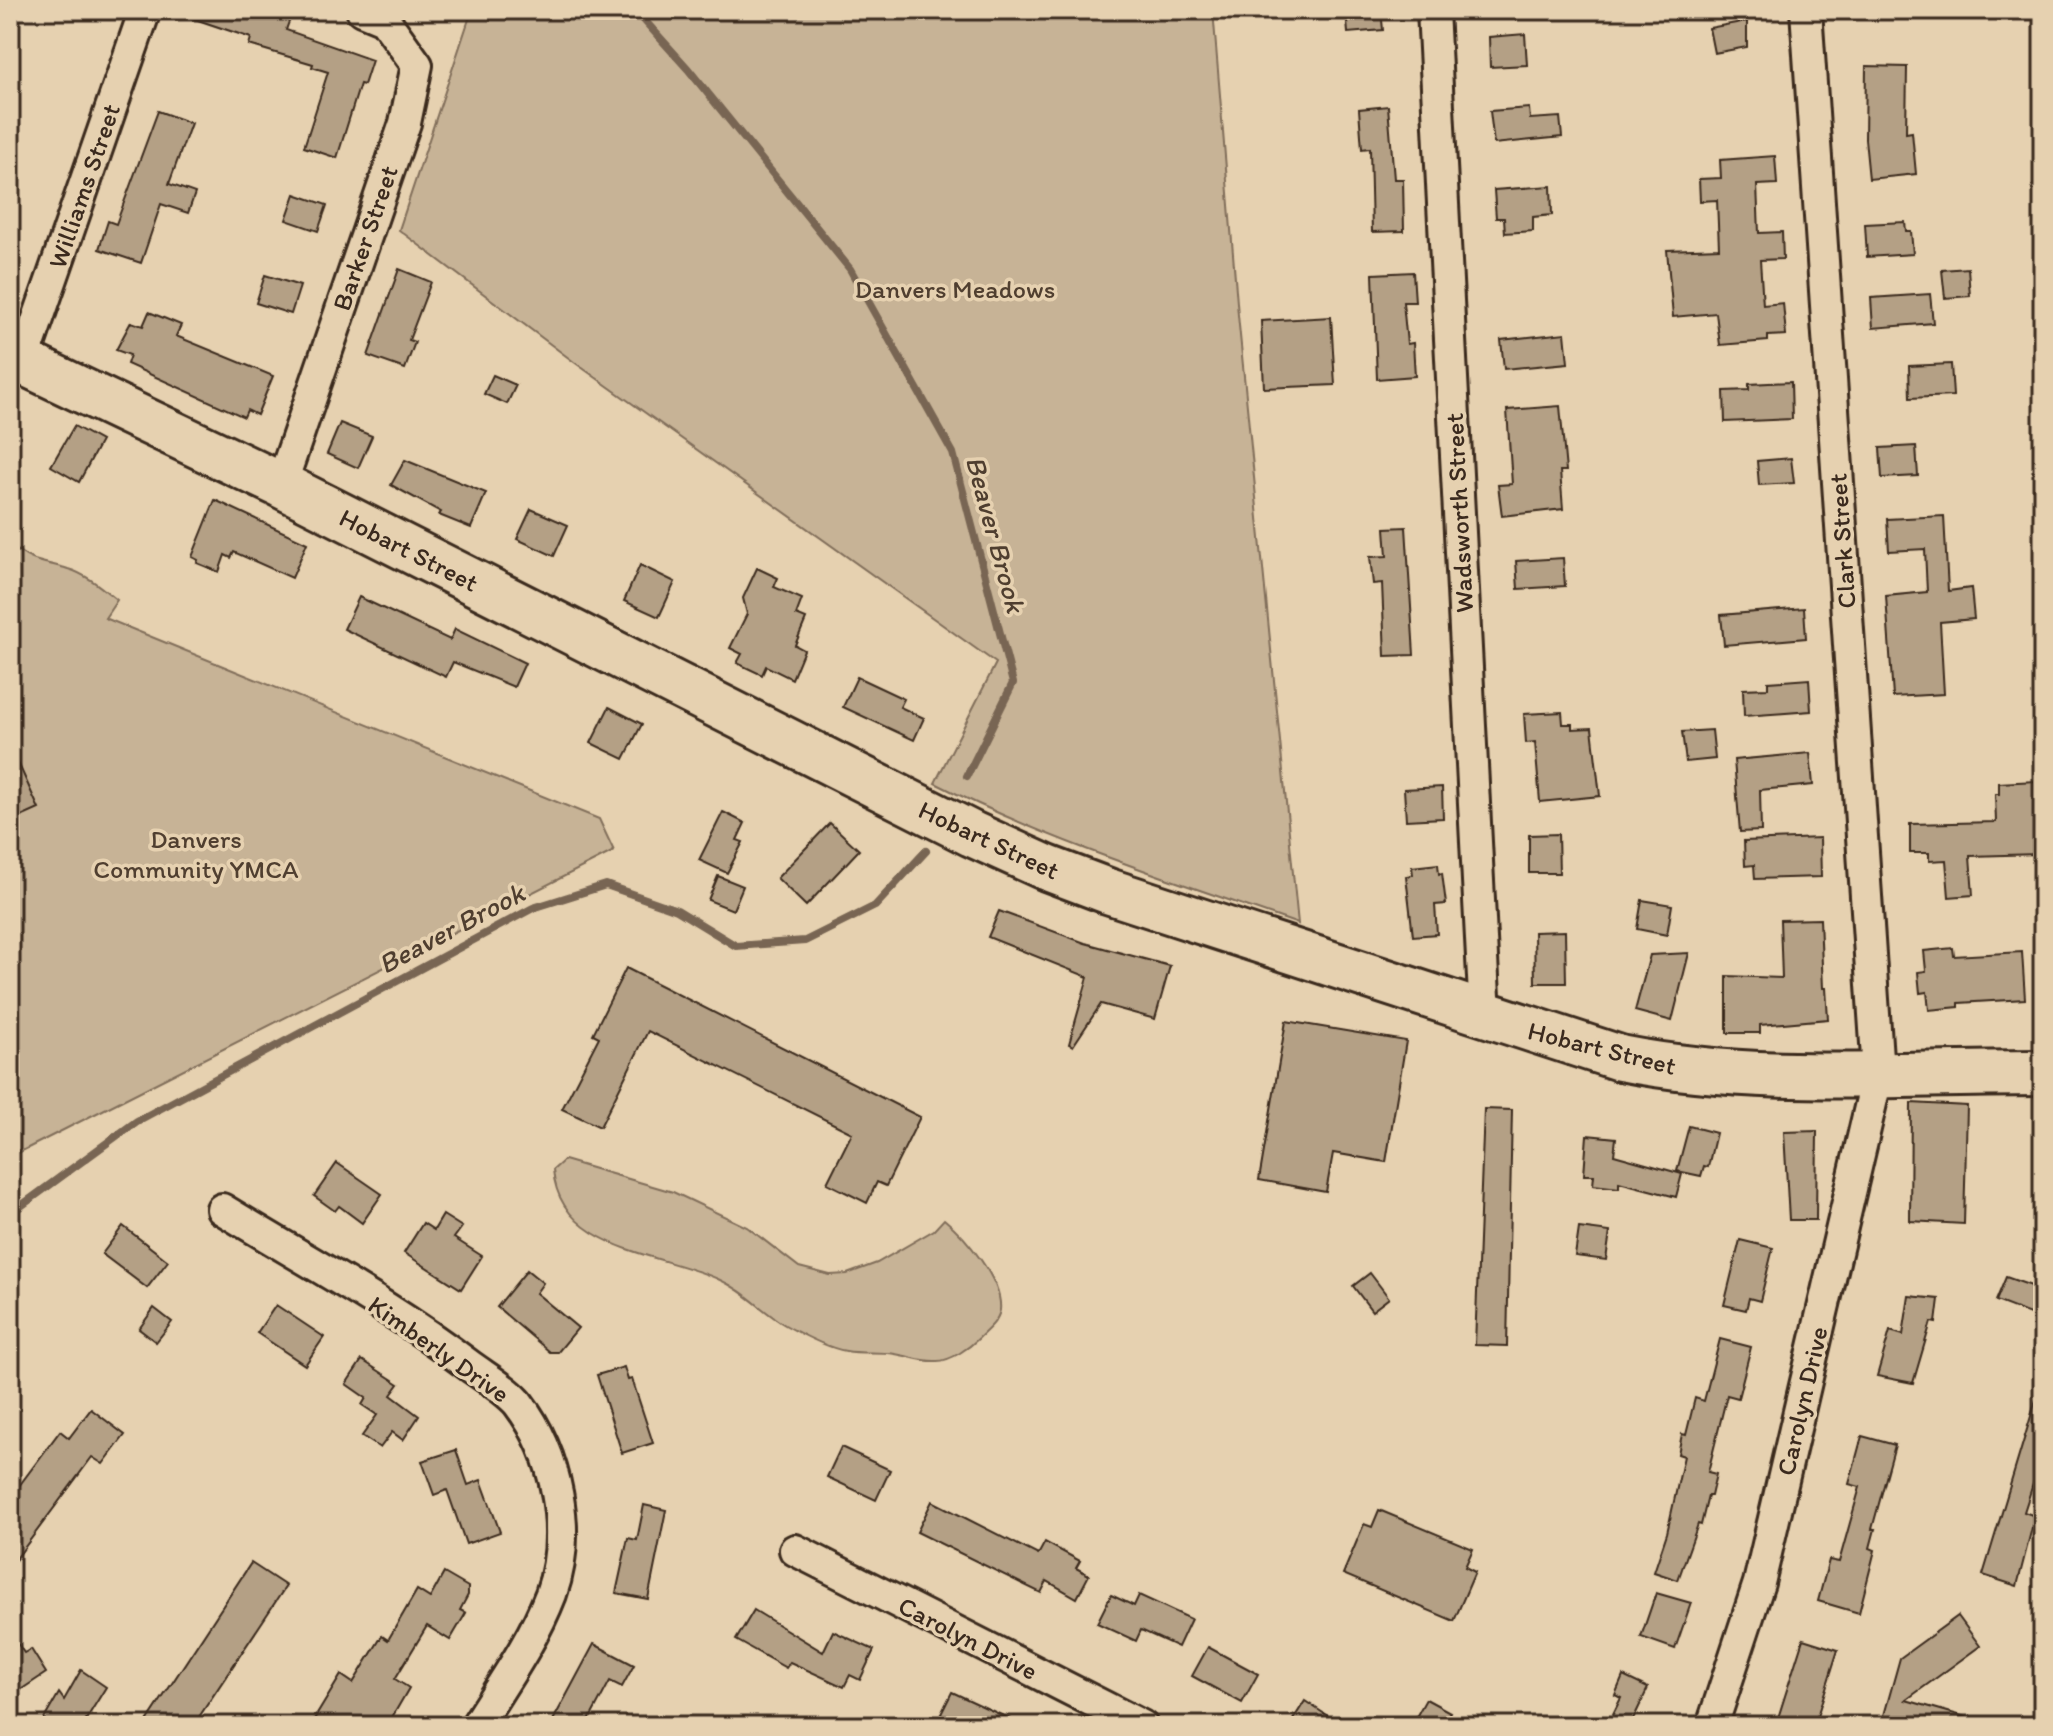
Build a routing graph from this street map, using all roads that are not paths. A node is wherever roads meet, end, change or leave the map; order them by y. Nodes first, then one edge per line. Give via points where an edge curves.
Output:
1 (145, 10) edge
2 (362, 10) edge
3 (1433, 10) edge
4 (1806, 10) edge
5 (16, 359) edge
6 (281, 485) junction
7 (1485, 1016) junction
8 (1878, 1073) junction
9 (2043, 1073) edge
10 (222, 1209) dead end
11 (795, 1550) dead end
12 (476, 1726) edge
13 (1142, 1726) edge
14 (1712, 1726) edge

1 - 5 street, Williams Street
2 - 6 street, Barker Street via 384,19 417,65 405,123
3 - 7 street, Wadsworth Street
4 - 8 street, Clark Street
5 - 6 main road, Hobart Street
6 - 7 main road, Hobart Street via 1011,852 1108,891
7 - 8 main road, Hobart Street via 1654,1065
8 - 9 main road, Hobart Street
8 - 14 street, Carolyn Drive via 1759,1583
10 - 12 street, Kimberly Drive via 446,1348 516,1401 545,1446 558,1489 559,1556 552,1591 535,1631
11 - 13 street, Carolyn Drive

